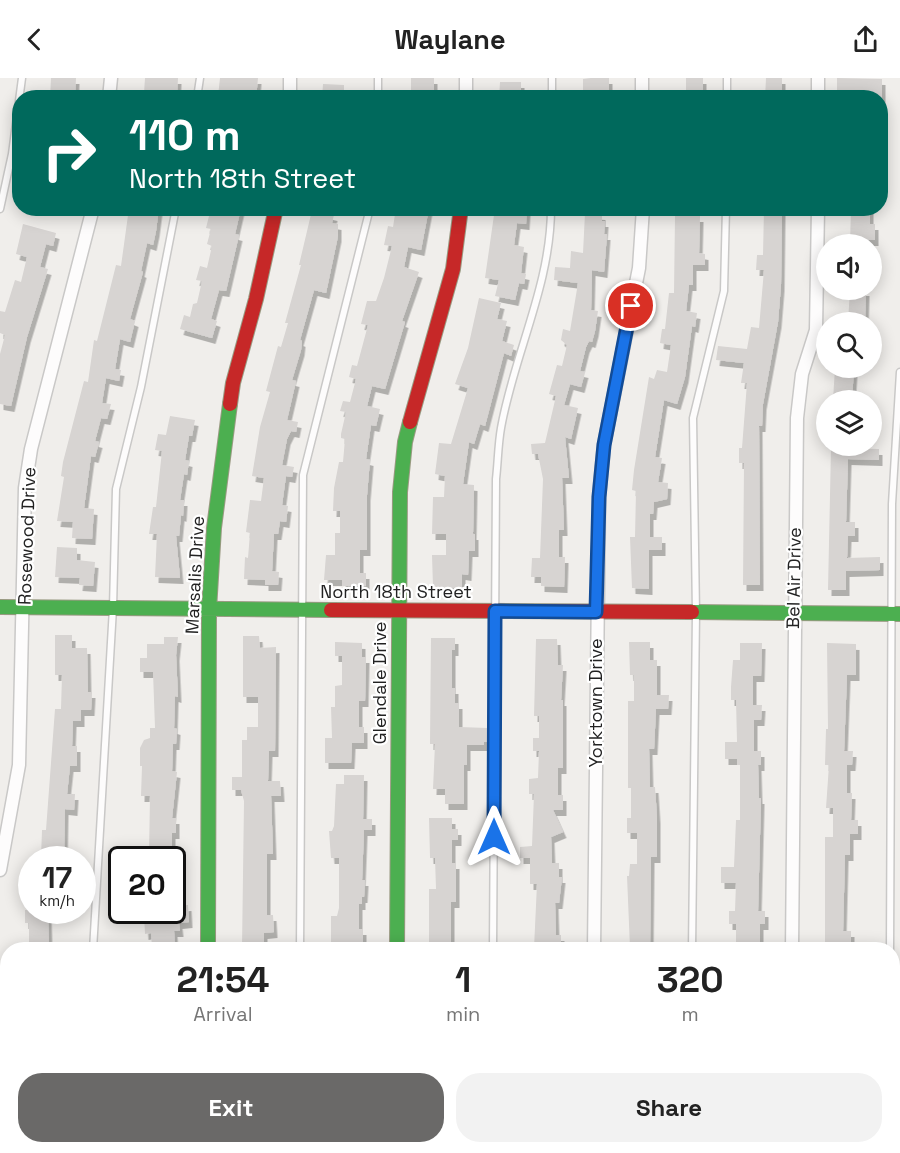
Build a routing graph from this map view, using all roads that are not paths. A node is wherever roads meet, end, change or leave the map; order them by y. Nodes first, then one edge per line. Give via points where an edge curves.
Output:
1 (12, 154) edge
2 (0, 209) edge
3 (91, 216) edge
4 (174, 216) edge
5 (274, 216) edge
6 (368, 216) edge
7 (460, 216) edge
8 (552, 216) edge
9 (642, 216) edge
10 (726, 216) edge
11 (818, 216) edge
12 (900, 372) edge
13 (0, 607) edge
14 (24, 607) junction
15 (113, 608) junction
16 (209, 610) junction
17 (303, 610) junction
18 (399, 610) junction
19 (495, 611) junction
20 (596, 612) junction
21 (696, 613) junction
22 (793, 613) junction
23 (896, 614) edge
24 (0, 870) edge
25 (93, 942) edge
26 (208, 942) edge
27 (300, 942) edge
28 (397, 942) edge
29 (493, 942) edge
30 (594, 942) edge
31 (692, 942) edge
32 (792, 942) edge
33 (890, 942) edge

1 - 2 lane
3 - 14 street, Rosewood Drive via 31,449 25,488
4 - 15 lane via 141,387 116,489
5 - 16 street, Marsalis Drive via 233,383 217,497
6 - 17 lane via 303,475
7 - 18 street, Glendale Drive via 453,269 405,442 400,492
8 - 19 lane via 544,273 501,428 496,479
9 - 20 street, Yorktown Drive via 639,268 604,445
10 - 21 lane via 724,291 693,418
11 - 22 street, Bel Air Drive via 816,330 802,374 797,418
12 - 23 lane via 892,504
13 - 14 street, North 18th Street
14 - 15 street, North 18th Street
14 - 24 street, Rosewood Drive via 19,765
15 - 16 street, North 18th Street
15 - 25 lane
16 - 17 street, North 18th Street
16 - 26 street, Marsalis Drive
17 - 18 street, North 18th Street
17 - 27 lane
18 - 19 street, North 18th Street
18 - 28 street, Glendale Drive
19 - 20 street, North 18th Street
19 - 29 lane
20 - 21 street, North 18th Street
20 - 30 street, Yorktown Drive
21 - 22 street, North 18th Street
21 - 31 lane
22 - 23 street, North 18th Street
22 - 32 street, Bel Air Drive
23 - 33 lane

